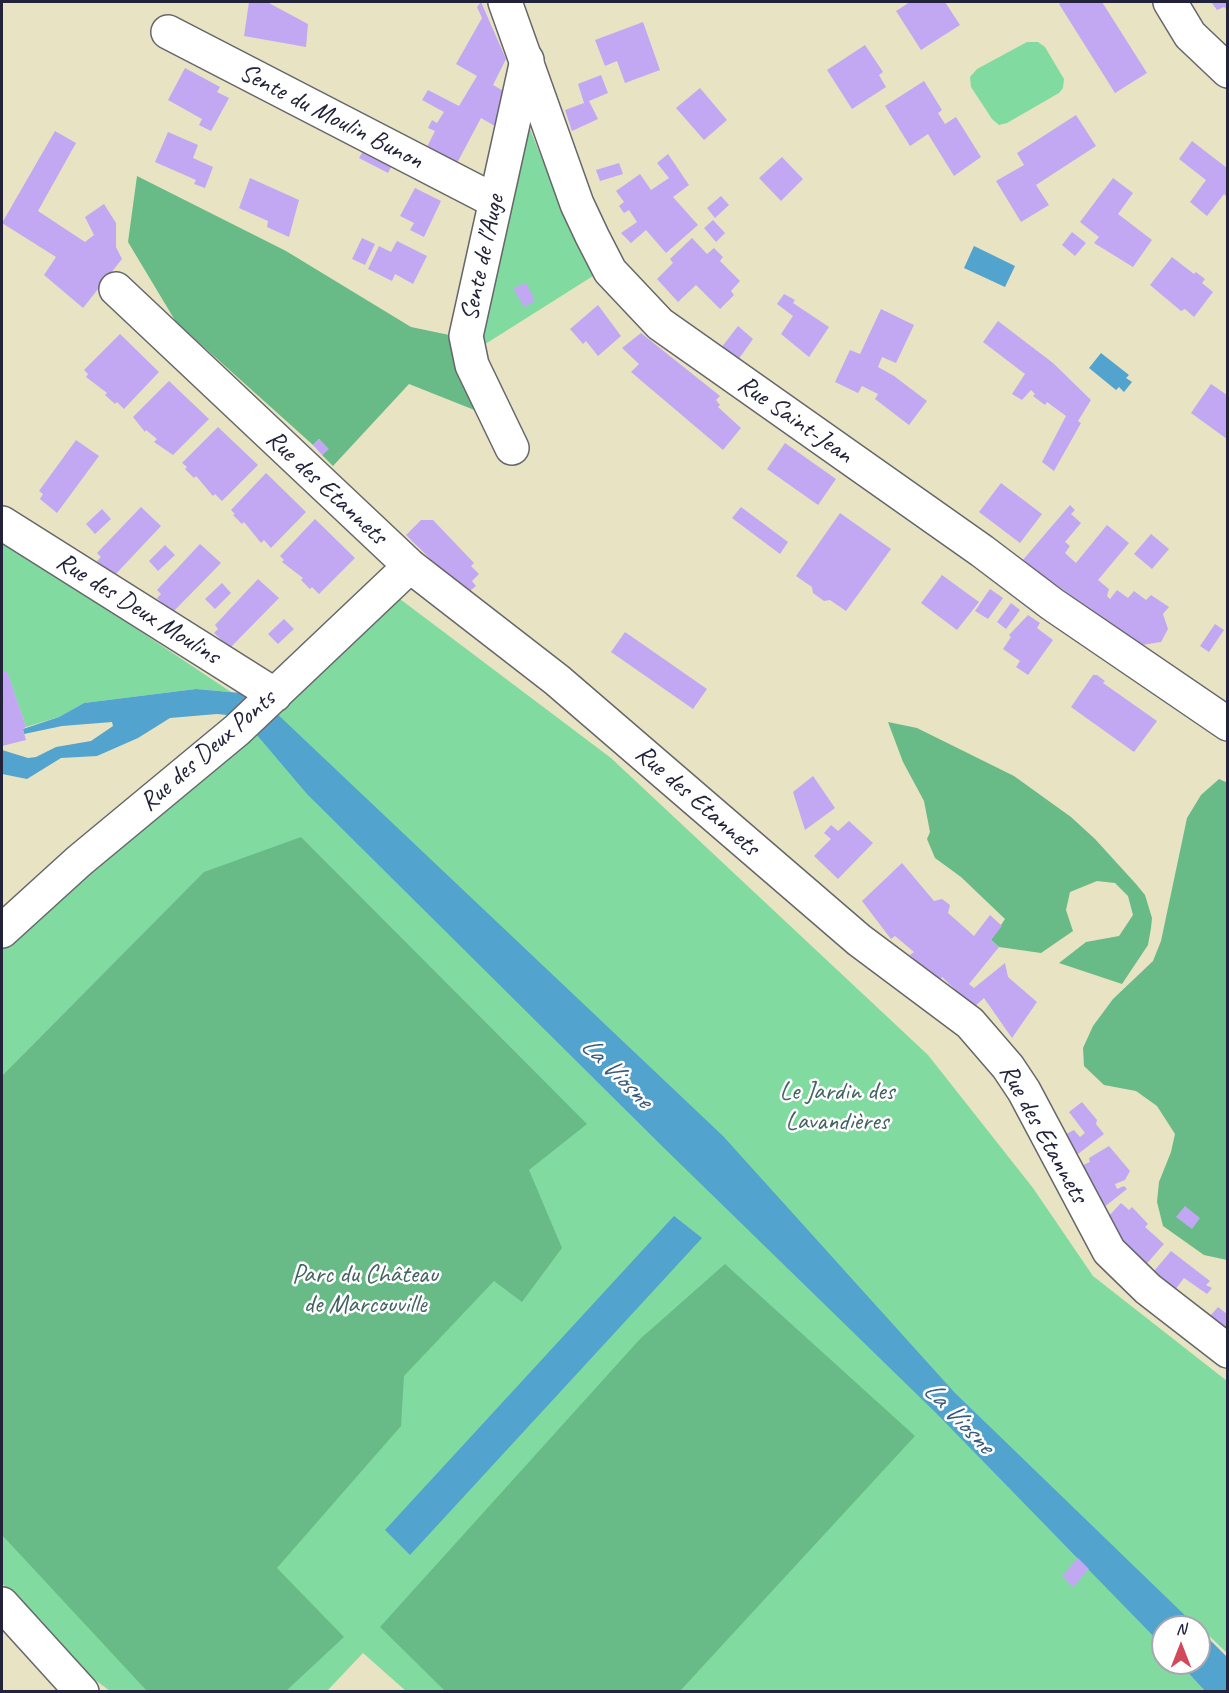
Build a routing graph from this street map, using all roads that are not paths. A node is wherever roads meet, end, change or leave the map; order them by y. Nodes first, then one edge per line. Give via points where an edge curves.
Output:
1 (1170, 2) edge
2 (508, 3) edge
3 (168, 32) dead end
4 (527, 60) junction
5 (1227, 72) edge
6 (495, 201) junction
7 (116, 289) dead end
8 (513, 448) dead end
9 (2, 523) edge
10 (410, 566) junction
11 (271, 698) junction
12 (1227, 724) edge
13 (2, 931) edge
14 (1227, 1351) edge
15 (2, 1604) edge
16 (82, 1692) edge

1 - 5 street via 1190,35
2 - 4 street, Rue Saint-Jean
3 - 6 street, Sente du Moulin Bunon
4 - 6 street, Sente de l'Auge
4 - 12 street, Rue Saint-Jean via 577,204 596,244 610,271 660,324
6 - 8 street, Sente de l'Auge via 466,336 472,365
7 - 10 street, Rue des Etannets
9 - 11 street, Rue des Deux Moulins
10 - 11 street, Rue des Deux Ponts
10 - 14 street, Rue des Etannets via 557,680 859,940 970,1023 1024,1091 1109,1251 1148,1289
11 - 13 street, Rue des Deux Ponts
15 - 16 street

